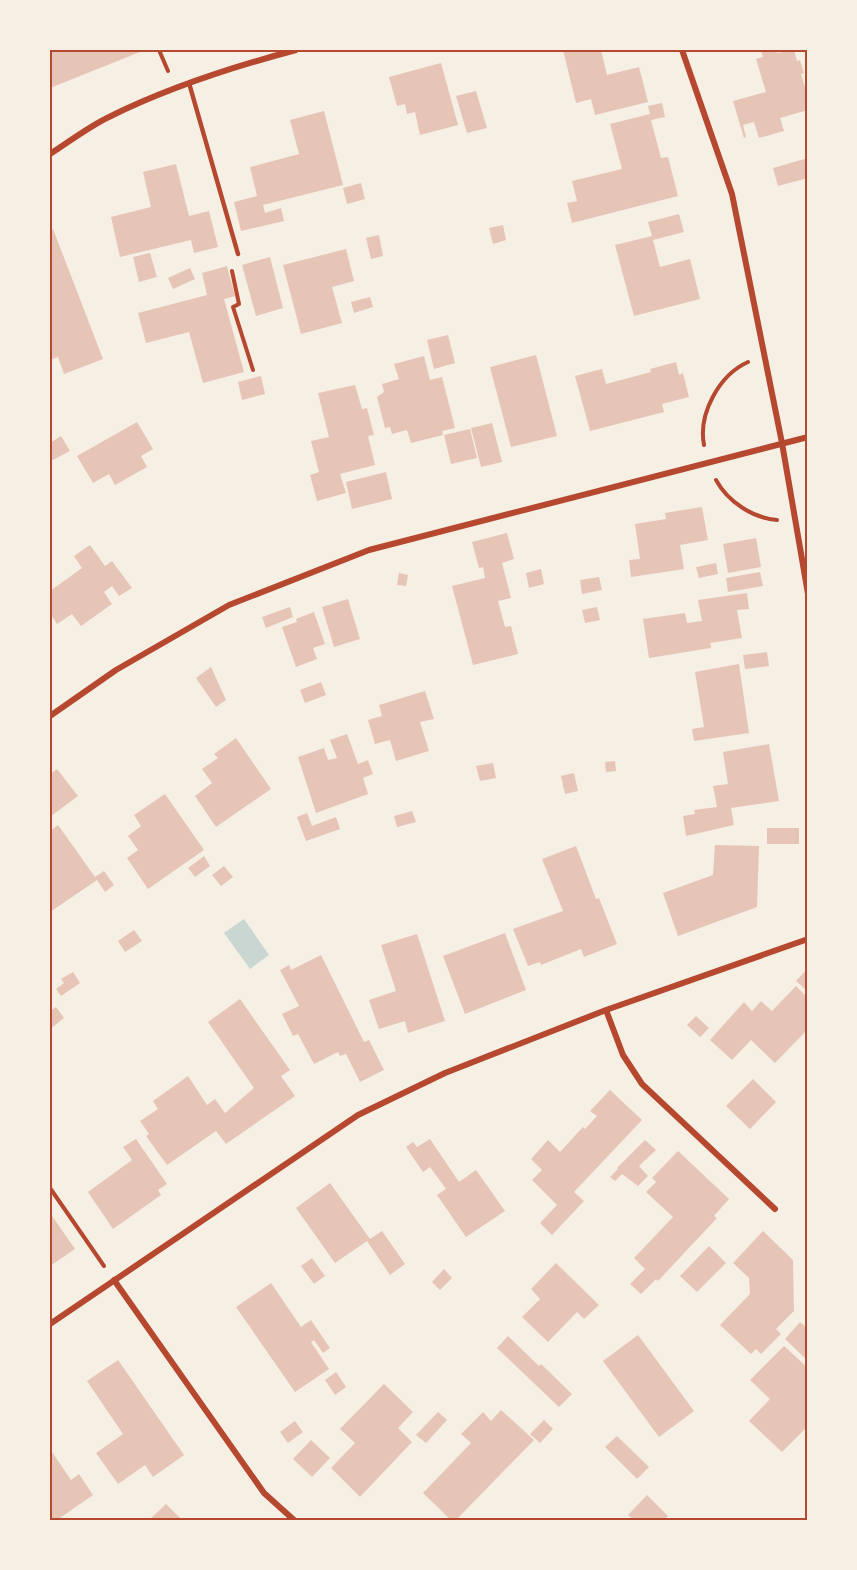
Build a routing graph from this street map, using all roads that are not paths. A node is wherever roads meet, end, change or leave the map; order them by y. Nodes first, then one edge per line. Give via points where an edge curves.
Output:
1 (296, 50) edge
2 (682, 50) edge
3 (189, 83) junction
4 (50, 154) edge
5 (238, 254) road end
6 (807, 436) edge
7 (782, 443) junction
8 (807, 594) edge
9 (50, 716) edge
10 (807, 939) edge
11 (606, 1010) junction
12 (775, 1209) dead end
13 (114, 1280) junction
14 (50, 1324) edge
15 (294, 1521) edge

1 - 3 street
2 - 7 street via 732,194
3 - 4 street via 108,118
3 - 5 lane
6 - 7 street
7 - 8 street
7 - 9 street via 369,550 229,604 116,670
10 - 11 street
11 - 12 street via 623,1055 642,1084
11 - 13 street via 445,1073 358,1115
13 - 14 street
13 - 15 street via 264,1493

